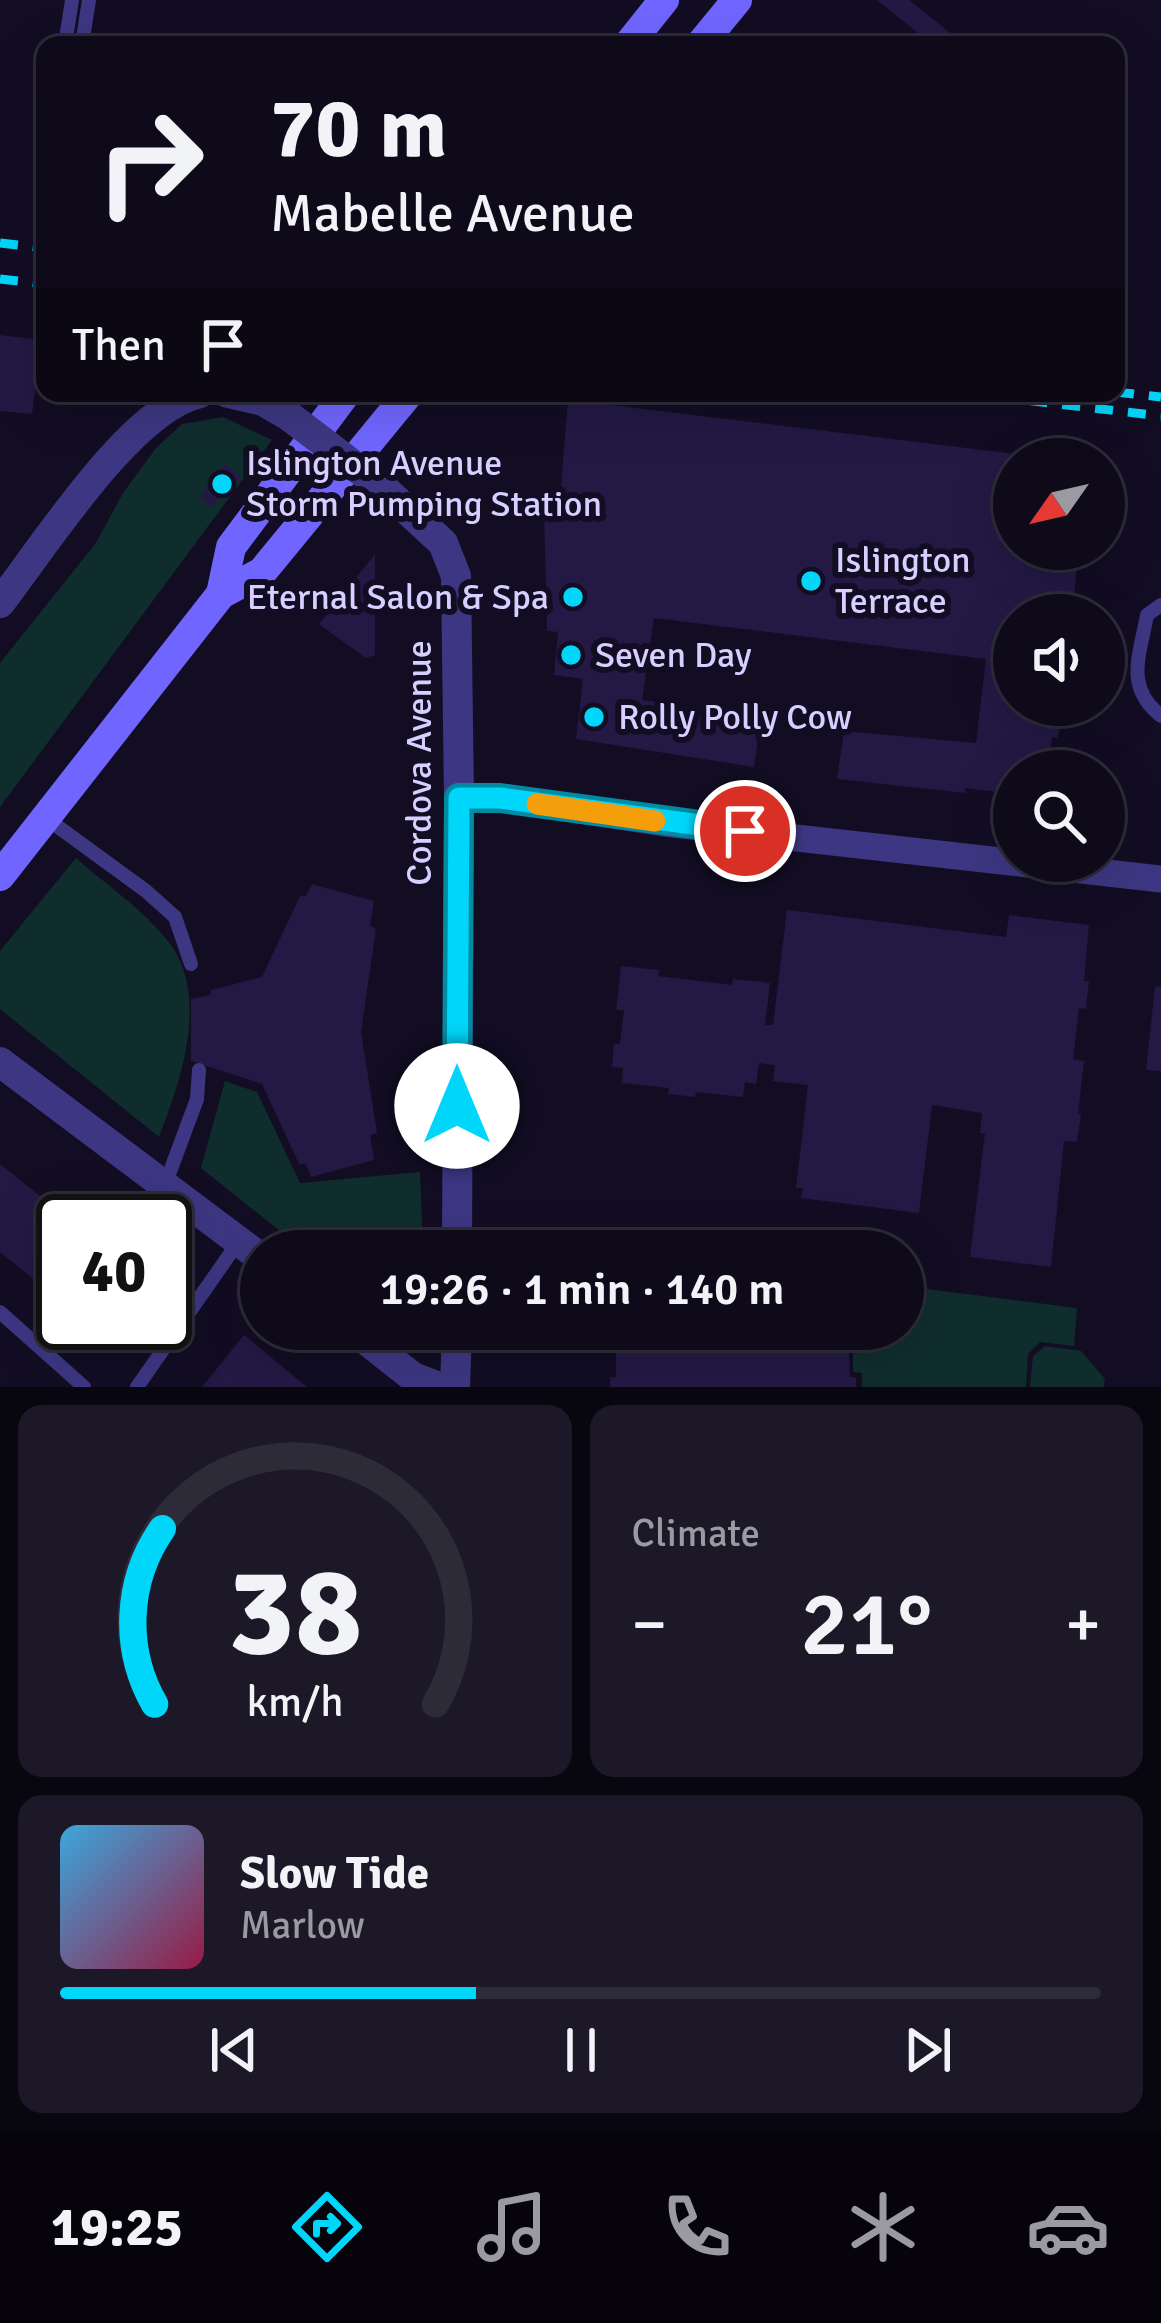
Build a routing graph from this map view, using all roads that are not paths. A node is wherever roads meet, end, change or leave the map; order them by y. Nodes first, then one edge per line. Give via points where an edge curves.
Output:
1 (72, 0) edge
2 (88, 0) edge
3 (664, 0) edge
4 (737, 0) edge
5 (66, 36) edge
6 (83, 36) edge
7 (635, 36) edge
8 (707, 36) edge
9 (176, 402) edge
10 (265, 402) edge
11 (339, 402) edge
12 (403, 402) edge
13 (220, 594) junction
14 (0, 603) edge
15 (1161, 605) edge
16 (1161, 716) edge
17 (459, 798) junction
18 (46, 818) junction
19 (0, 876) edge
20 (1161, 879) edge
21 (191, 964) dead end
22 (0, 1062) edge
23 (199, 1070) dead end
24 (164, 1185) junction
25 (457, 1230) edge
26 (240, 1242) edge
27 (240, 1262) edge
28 (0, 1312) edge
29 (379, 1350) edge
30 (457, 1350) edge
31 (84, 1387) edge
32 (137, 1387) edge
33 (439, 1387) edge
34 (455, 1387) edge

1 - 5 lane
2 - 6 lane
3 - 7 main road
4 - 8 main road
9 - 14 street via 134,431
10 - 17 street, Cordova Avenue, bridge via 382,487 443,543 456,576
11 - 13 main road via 231,547
12 - 13 main road via 262,572
13 - 18 main road
15 - 16 lane via 1147,614 1136,682
17 - 20 street
17 - 25 street, Cordova Avenue
18 - 19 main road
18 - 21 lane via 175,917
22 - 24 street
23 - 24 lane via 197,1099
24 - 26 street
27 - 32 lane
28 - 31 lane
29 - 33 street
30 - 34 street

